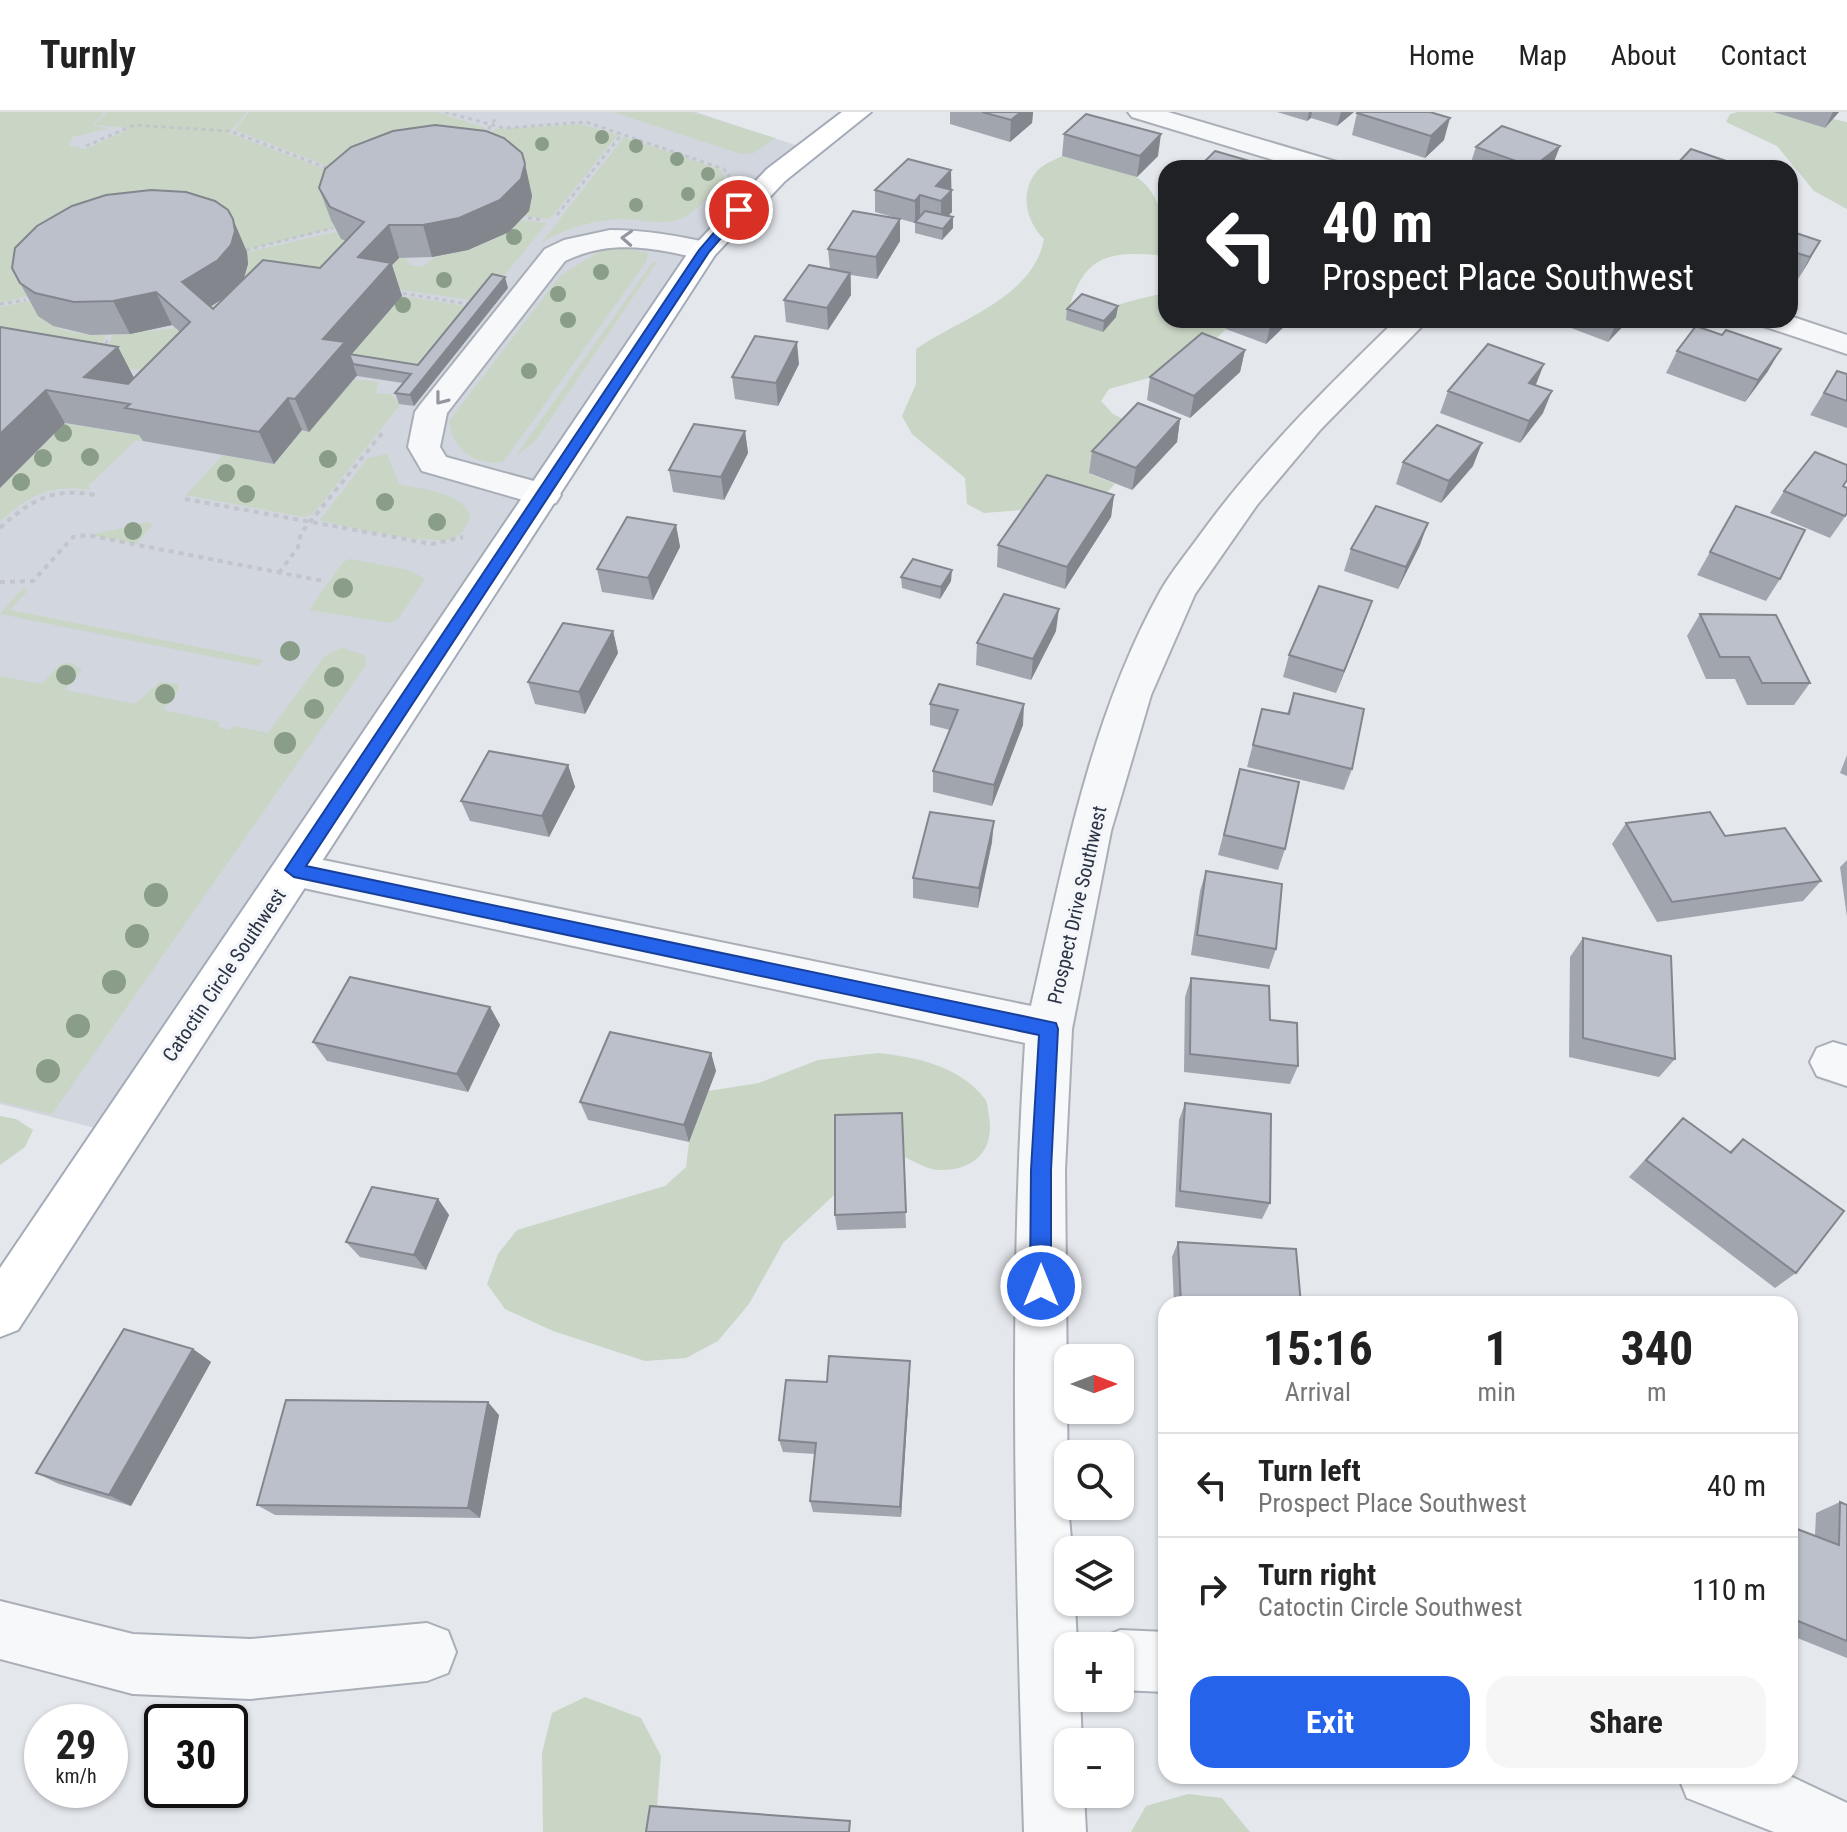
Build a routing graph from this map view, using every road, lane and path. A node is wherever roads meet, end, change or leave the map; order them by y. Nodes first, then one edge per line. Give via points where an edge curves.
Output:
1 (445, 112) edge
2 (858, 112) edge
3 (1141, 112) edge
4 (496, 118) dead end
5 (491, 126) junction
6 (86, 146) dead end
7 (477, 146) edge
8 (1301, 160) edge
9 (342, 173) edge
10 (729, 177) dead end
11 (333, 228) edge
12 (246, 250) dead end
13 (704, 250) junction
14 (392, 291) dead end
15 (26, 300) edge
16 (0, 304) edge
17 (469, 304) edge
18 (1405, 328) edge
19 (1797, 328) edge
20 (109, 337) edge
21 (1847, 345) edge
22 (102, 352) edge
23 (384, 431) dead end
24 (95, 495) dead end
25 (544, 495) junction
26 (185, 499) dead end
27 (309, 522) junction
28 (0, 528) edge
29 (466, 535) dead end
30 (279, 573) junction
31 (323, 581) dead end
32 (0, 582) edge
33 (294, 870) junction
34 (1049, 1029) junction
35 (0, 1312) edge
36 (0, 1630) edge
37 (1056, 1632) edge
38 (427, 1652) dead end
39 (1134, 1661) edge
40 (1158, 1662) edge
41 (1057, 1712) edge
42 (1730, 1784) edge
43 (1055, 1832) edge
44 (1838, 1832) edge

1 - 5 path
2 - 13 main road, Catoctin Circle Southwest via 776,175
3 - 8 street
4 - 5 path
5 - 7 path
5 - 10 path via 586,122 724,169
6 - 9 path via 134,125 230,131
11 - 12 path
13 - 25 main road, Catoctin Circle Southwest
13 -> 25 street via 604,238 578,242 555,255 431,412 424,447 434,464
14 - 17 path
15 - 16 path
18 - 34 street, Prospect Drive Southwest via 1310,422 1245,497 1178,592 1132,695 1091,831
19 - 21 street
20 - 22 path
23 - 27 path
24 - 28 path via 40,495
25 - 33 main road, Catoctin Circle Southwest
26 - 27 path
27 - 29 path via 432,544
27 - 30 path
30 - 31 path
30 - 32 path via 87,535 73,537 33,581
33 - 34 street
33 - 35 main road, Catoctin Circle Southwest
34 - 37 street, Prospect Drive Southwest via 1041,1170 1040,1444
36 - 38 street via 133,1664 250,1669
39 - 40 street
41 - 43 street, Prospect Drive Southwest
42 - 44 street

